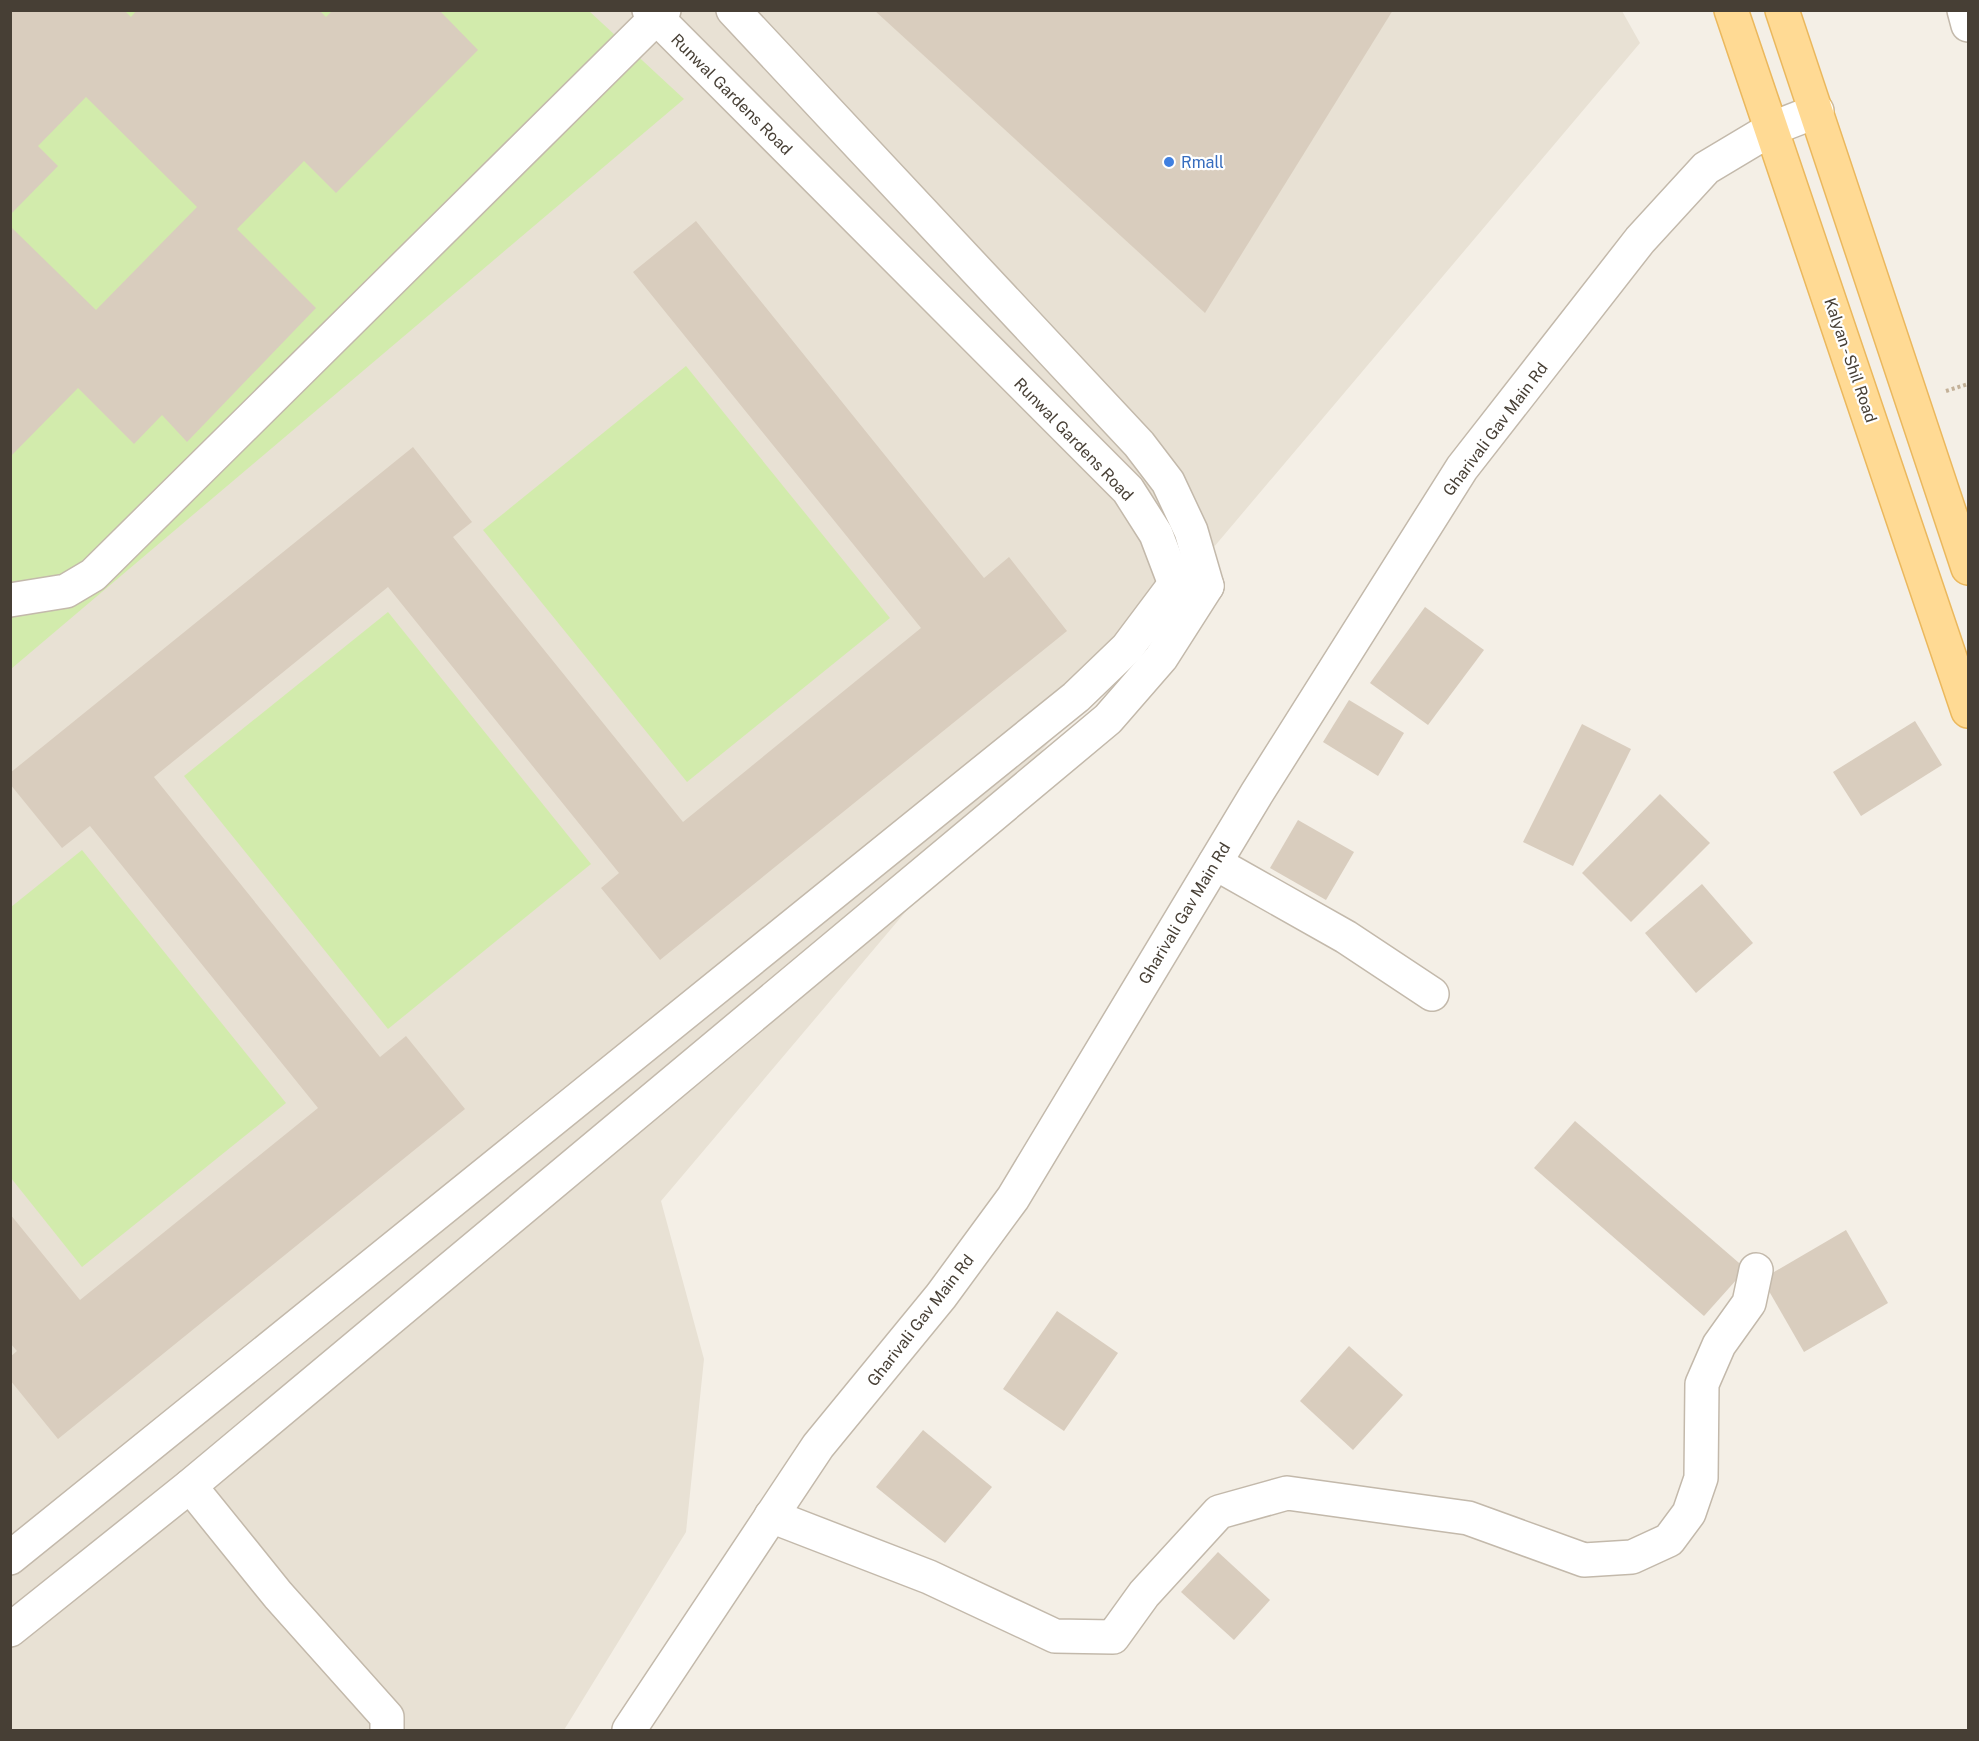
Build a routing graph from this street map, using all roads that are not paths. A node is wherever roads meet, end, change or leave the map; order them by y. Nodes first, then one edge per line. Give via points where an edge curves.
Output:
1 (732, 10) edge
2 (1731, 10) edge
3 (1782, 10) edge
4 (1964, 10) edge
5 (656, 13) edge
6 (1968, 25) edge
7 (1817, 111) junction
8 (1773, 128) junction
9 (1968, 568) edge
10 (1191, 585) junction
11 (10, 600) edge
12 (1968, 711) edge
13 (1215, 863) junction
14 (1432, 994) dead end
15 (1756, 1270) dead end
16 (190, 1486) junction
17 (771, 1516) junction
18 (10, 1558) edge
19 (10, 1630) edge
20 (387, 1731) edge
21 (629, 1731) edge

1 - 10 street via 1139,444 1168,482 1191,531
2 - 8 main road, Kalyan - Shil Road
3 - 7 main road
4 - 6 street
5 - 10 street, Runwal Gardens Road via 1128,490
5 - 11 street via 93,575 66,591
7 - 8 street, Gharivali Gav Main Rd
7 - 9 main road
8 - 12 main road, Kalyan - Shil Road
8 - 13 street, Gharivali Gav Main Rd via 1706,168 1640,240 1462,468
10 - 16 street via 1161,658 1108,720
10 - 18 street via 1076,697
13 - 14 street via 1346,937
13 - 17 street, Gharivali Gav Main Rd via 1012,1197 941,1296 818,1446
15 - 17 street via 1749,1303 1719,1345 1702,1384 1701,1478 1689,1513 1669,1540 1632,1557 1584,1560 1468,1518 1287,1493 1220,1512 1144,1594 1113,1637 1055,1636 929,1576
16 - 19 street
16 - 20 street via 278,1595 387,1717
17 - 21 street, Gharivali Gav Main Rd

